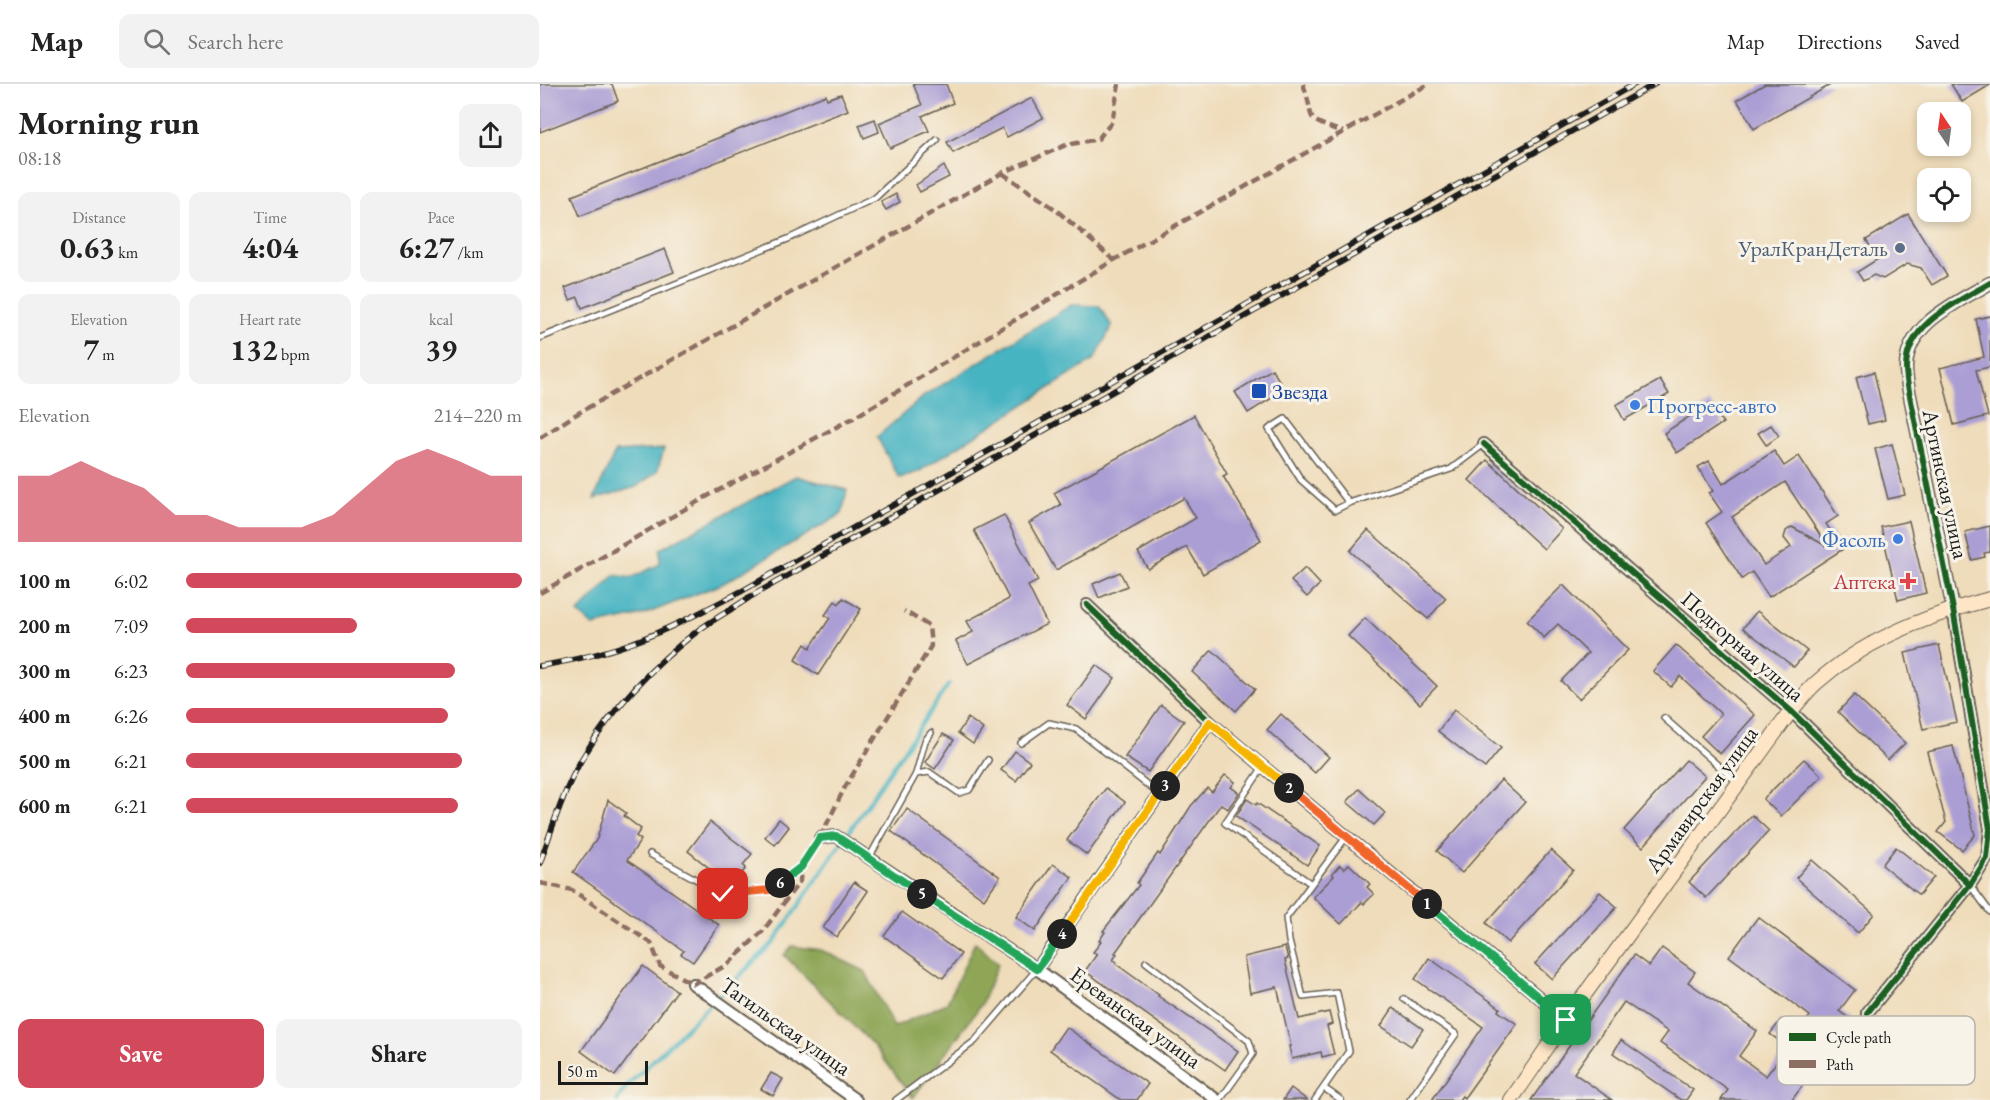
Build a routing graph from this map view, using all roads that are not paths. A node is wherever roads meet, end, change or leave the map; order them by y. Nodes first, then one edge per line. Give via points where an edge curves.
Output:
1 (937, 140) dead end
2 (1990, 283) edge
3 (540, 338) edge
4 (1484, 444) joint
5 (1349, 503) junction
6 (1990, 599) edge
7 (1087, 605) dead end
8 (1953, 609) junction
9 (1791, 711) junction
10 (1664, 718) dead end
11 (1210, 722) junction
12 (931, 734) dead end
13 (1021, 743) dead end
14 (988, 760) dead end
15 (1263, 767) junction
16 (916, 774) junction
17 (1739, 784) junction
18 (1159, 794) junction
19 (1347, 836) junction
20 (820, 838) joint
21 (650, 854) dead end
22 (869, 858) junction
23 (1311, 883) junction
24 (1970, 885) junction
25 (1990, 912) edge
26 (1146, 962) dead end
27 (1037, 969) junction
28 (693, 984) dead end
29 (1404, 999) dead end
30 (1867, 1013) dead end
31 (1566, 1020) junction
32 (1324, 1088) junction
33 (856, 1100) edge
34 (896, 1100) edge
35 (1218, 1100) edge
36 (1315, 1100) edge
37 (1341, 1100) edge
38 (1410, 1100) edge
39 (1511, 1100) edge

1 - 3 lane via 875,198 788,239
2 - 8 street, Артинская улица via 1927,323 1910,347 1906,366
4 - 5 lane via 1451,469
4 - 9 street, Подгорная улица
5 - 5 lane via 1335,510 1301,480 1269,429 1285,419
6 - 8 main road, Армавирская улица
7 - 11 street
8 - 9 main road, Армавирская улица via 1905,627 1851,657 1815,684
8 - 24 street, Артинская улица via 1990,829 1988,858
9 - 17 main road, Армавирская улица
9 - 24 street, Подгорная улица
10 - 17 lane
11 - 15 street
11 - 18 street
12 - 16 lane via 925,741
13 - 18 lane via 1049,723 1076,729
14 - 16 lane via 969,790 958,793 929,772
15 - 19 street
15 - 23 lane via 1225,823
16 - 22 lane
17 - 31 main road, Армавирская улица
18 - 27 street
19 - 23 lane
19 - 31 street
20 - 21 lane via 801,867 770,890 723,894
20 - 22 street, Ереванская улица via 836,836
22 - 27 street, Ереванская улица
23 - 32 lane via 1286,918 1289,941 1303,997 1337,993 1349,1051
24 - 25 lane
24 - 30 street, Артинская улица
26 - 35 lane via 1249,1041 1253,1054
27 - 34 lane via 975,1041
27 - 35 street, Ереванская улица
28 - 33 street, Тагильская улица
29 - 38 lane via 1456,1034
31 - 39 main road, Армавирская улица
32 - 36 lane
32 - 37 lane

